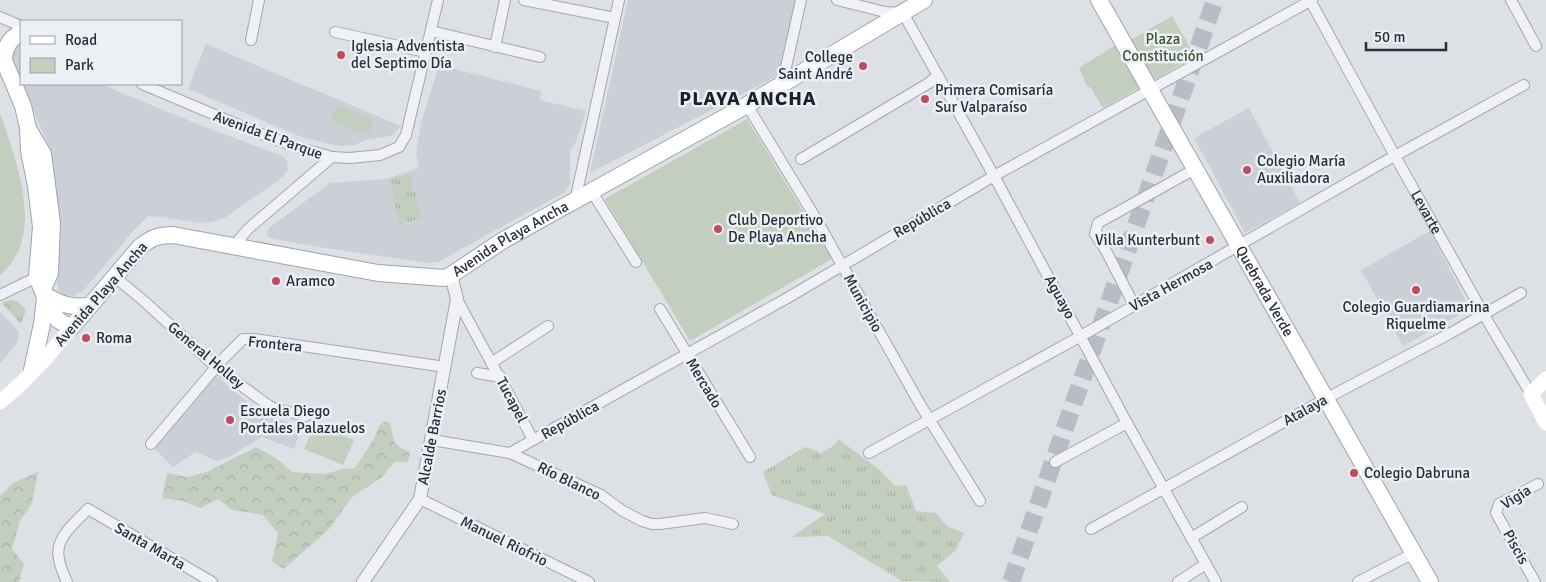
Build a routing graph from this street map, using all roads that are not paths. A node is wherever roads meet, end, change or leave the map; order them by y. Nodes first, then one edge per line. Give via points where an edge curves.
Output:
1 (259, 0) edge
2 (438, 0) edge
3 (505, 0) edge
4 (524, 0) edge
5 (619, 0) edge
6 (801, 0) edge
7 (837, 0) edge
8 (924, 0) edge
9 (1100, 0) edge
10 (1311, 0) edge
11 (1511, 0) edge
12 (903, 13) junction
13 (0, 17) edge
14 (615, 18) junction
15 (20, 26) edge
16 (431, 31) junction
17 (335, 32) dead end
18 (20, 34) edge
19 (251, 40) dead end
20 (1536, 46) dead end
21 (495, 47) junction
22 (426, 52) junction
23 (2, 54) edge
24 (540, 57) dead end
25 (938, 75) junction
26 (144, 85) edge
27 (782, 85) junction
28 (1524, 85) dead end
29 (1150, 89) junction
30 (747, 105) junction
31 (1395, 156) junction
32 (332, 157) junction
33 (802, 159) dead end
34 (1195, 169) junction
35 (994, 176) junction
36 (592, 192) junction
37 (575, 200) junction
38 (1238, 246) junction
39 (233, 247) junction
40 (636, 262) dead end
41 (842, 265) junction
42 (451, 275) junction
43 (115, 277) junction
44 (42, 287) junction
45 (1521, 293) dead end
46 (0, 295) edge
47 (457, 299) junction
48 (1134, 305) junction
49 (88, 306) junction
50 (660, 309) dead end
51 (1484, 314) junction
52 (548, 326) dead end
53 (71, 328) junction
54 (1081, 336) junction
55 (687, 354) junction
56 (490, 363) junction
57 (216, 367) junction
58 (445, 367) junction
59 (32, 370) junction
60 (477, 373) dead end
61 (501, 377) junction
62 (1546, 379) edge
63 (1531, 394) junction
64 (1326, 398) junction
65 (0, 402) edge
66 (306, 416) dead end
67 (929, 419) junction
68 (1127, 423) junction
69 (1546, 423) edge
70 (432, 440) junction
71 (533, 440) junction
72 (151, 444) dead end
73 (510, 453) junction
74 (869, 453) dead end
75 (750, 457) dead end
76 (1055, 462) dead end
77 (1538, 484) dead end
78 (1164, 488) junction
79 (420, 499) junction
80 (980, 501) dead end
81 (1242, 507) dead end
82 (1496, 513) joint
83 (733, 524) dead end
84 (1090, 530) dead end
85 (1191, 538) junction
86 (1414, 553) junction
87 (1206, 564) junction
88 (586, 581) edge
89 (67, 582) edge
90 (212, 582) edge
91 (363, 582) edge
92 (1178, 582) edge
93 (1216, 582) edge
94 (1358, 582) edge
95 (1430, 582) edge
96 (1535, 582) edge

1 - 19 street
2 - 16 street
3 - 21 street
4 - 14 street
5 - 14 street
6 - 27 street
7 - 12 street via 884,12
8 - 12 main road, Avenida Playa Ancha
9 - 29 main road, Quebrada Verde
10 - 29 street, República
10 - 31 street, Levarte
11 - 20 street
12 - 25 street, Aguayo
12 - 27 main road, Avenida Playa Ancha
13 - 15 street
14 - 37 street
16 - 21 street
16 - 22 street
17 - 22 street
18 - 23 main road via 10,41
21 - 24 street
22 - 32 street, Avenida El Parque via 406,135 399,147 368,157
23 - 44 main road via 23,106 28,128 41,227
25 - 33 street
25 - 35 street, Aguayo
26 - 32 street, Avenida El Parque via 252,131
27 - 30 main road, Avenida Playa Ancha
28 - 31 street, Vista Hermosa
29 - 34 main road, Quebrada Verde
29 - 35 street, República
30 - 36 main road, Avenida Playa Ancha
30 - 41 street, Municipio
31 - 38 street, Vista Hermosa
31 - 51 street, Levarte
32 - 39 street
34 - 38 main road, Quebrada Verde
34 - 48 street via 1098,223 1095,234
35 - 41 street, República
35 - 54 street, Aguayo
36 - 37 main road, Avenida Playa Ancha
36 - 40 street
37 - 42 main road, Avenida Playa Ancha via 502,241
38 - 48 street, Vista Hermosa
38 - 64 main road, Quebrada Verde
39 - 42 main road, Avenida Playa Ancha via 378,273 444,278
39 - 43 main road, Avenida Playa Ancha via 161,235 151,238 140,248
41 - 55 street, República
41 - 67 street, Municipio
42 - 47 street, Alcalde Barrios
43 - 49 main road, Avenida Playa Ancha
43 - 57 street, General Holley
44 - 46 street
44 - 49 main road via 57,302 68,306
44 - 53 main road via 50,309 58,320
44 - 59 main road via 42,324
45 - 51 street, Atalaya
47 - 56 street, Tucapel
47 - 58 street, Alcalde Barrios
48 - 54 street, Vista Hermosa
49 - 53 main road, Avenida Playa Ancha
50 - 55 street, Mercado
51 - 63 street, Levarte
51 - 64 street, Atalaya
52 - 56 street, Tucapel
53 - 59 main road, Avenida Playa Ancha
54 - 67 street, Vista Hermosa
54 - 68 street, Aguayo
55 - 71 street, República
55 - 75 street, Mercado
56 - 61 street, Tucapel
57 - 58 street, Frontera via 239,341 248,338
57 - 66 street, General Holley via 274,408
57 - 72 street, Frontera
58 - 70 street, Alcalde Barrios
59 - 65 main road, Avenida Playa Ancha
60 - 61 street
61 - 71 street, Tucapel
62 - 63 main road
63 - 69 main road, Levarte
64 - 78 street, Atalaya
64 - 86 main road, Quebrada Verde
67 - 74 street, Vista Hermosa
67 - 80 street, Municipio
68 - 76 street
68 - 78 street, Aguayo
70 - 73 street, Río Blanco
70 - 79 street, Alcalde Barrios
71 - 73 street, Tucapel
73 - 83 street, Río Blanco via 601,495 642,521 660,524 705,518
77 - 82 street, Vigia via 1499,504
78 - 84 street, Atalaya
78 - 85 street, Aguayo
79 - 88 street, Manuel Riofrio
79 - 91 street, Alcalde Barrios
81 - 85 street
82 - 96 street, Piscis
85 - 87 street, Aguayo
86 - 94 street
86 - 95 main road, Quebrada Verde
87 - 92 street
87 - 93 street, Aguayo
89 - 90 street, Santa Marta via 58,548 63,536 88,509

